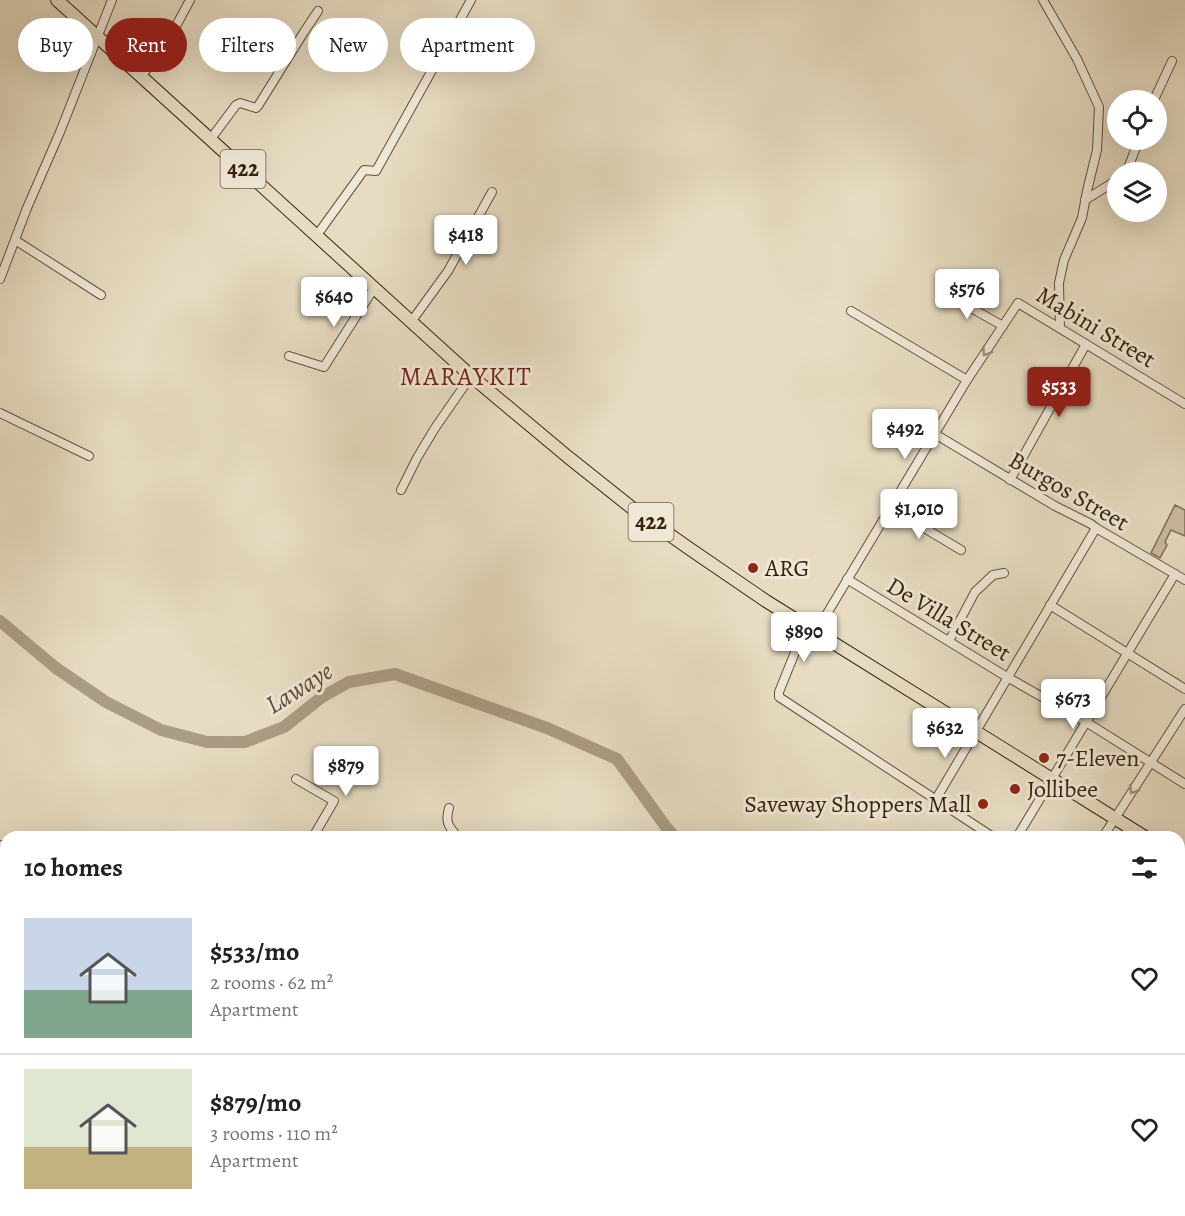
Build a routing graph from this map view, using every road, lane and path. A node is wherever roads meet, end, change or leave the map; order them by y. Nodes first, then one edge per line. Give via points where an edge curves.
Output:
1 (57, 0) edge
2 (112, 0) edge
3 (190, 0) edge
4 (471, 0) edge
5 (1043, 0) edge
6 (318, 11) dead end
7 (97, 37) junction
8 (1172, 61) dead end
9 (141, 77) junction
10 (1159, 90) edge
11 (210, 140) junction
12 (1107, 186) edge
13 (492, 192) dead end
14 (1085, 200) junction
15 (317, 235) junction
16 (15, 240) junction
17 (1, 273) edge
18 (374, 288) junction
19 (943, 292) dead end
20 (100, 295) dead end
21 (851, 311) dead end
22 (411, 322) junction
23 (1003, 326) junction
24 (1060, 328) junction
25 (1086, 344) junction
26 (289, 356) dead end
27 (471, 376) junction
28 (967, 380) junction
29 (1185, 404) edge
30 (0, 413) edge
31 (935, 435) junction
32 (88, 456) dead end
33 (1010, 480) junction
34 (401, 490) dead end
35 (891, 508) junction
36 (1096, 528) junction
37 (961, 550) dead end
38 (1185, 569) edge
39 (1004, 573) dead end
40 (1180, 577) edge
41 (847, 579) junction
42 (1050, 605) junction
43 (811, 629) junction
44 (949, 641) junction
45 (1127, 653) junction
46 (1007, 677) junction
47 (1185, 689) edge
48 (1185, 709) edge
49 (1086, 722) junction
50 (976, 732) junction
51 (1151, 762) junction
52 (296, 778) dead end
53 (1051, 778) junction
54 (1185, 784) edge
55 (936, 799) junction
56 (449, 808) dead end
57 (1115, 818) junction
58 (316, 831) edge
59 (453, 831) edge
60 (984, 831) edge
61 (1020, 831) edge
62 (1107, 831) edge
63 (1136, 831) edge

1 - 7 main road, 422
2 - 7 street
3 - 9 street
4 - 15 street via 376,171 364,170
5 - 14 street via 1099,106 1097,150
6 - 11 street via 258,106 236,105
7 - 9 main road, 422
7 - 16 street
8 - 10 street
9 - 11 main road, 422
11 - 15 main road, 422
12 - 14 street
13 - 22 street via 448,271
14 - 24 street via 1059,283
15 - 18 main road, 422
16 - 17 street
16 - 20 street
18 - 22 main road, 422
18 - 26 street via 324,367
19 - 23 street
21 - 28 street
22 - 27 main road, 422
23 - 24 street, Mabini Street via 1018,303
23 -> 28 street
24 - 25 street, Mabini Street
25 - 29 street, Mabini Street
25 - 33 street
27 - 34 street via 435,428
27 - 43 main road, 422 via 632,508
28 - 31 street
30 - 32 street
31 - 33 street, Burgos Street
31 - 35 street
33 - 36 street, Burgos Street
35 - 37 street
35 - 41 street
36 - 40 street, Burgos Street
36 - 42 street
38 - 40 street
39 - 44 street via 993,575 975,592
40 - 45 street
41 - 43 street
41 - 44 street, De Villa Street
42 - 45 street
42 - 46 street
43 - 50 main road, 422
43 - 55 street via 780,697
44 - 46 street, De Villa Street
45 - 47 street
45 - 49 street
46 - 49 street, De Villa Street
46 - 50 street
48 - 51 street
49 - 51 street, De Villa Street
49 - 53 street
50 - 53 main road, 422
50 - 55 street
51 - 54 street, De Villa Street
51 -> 57 street
52 - 58 street via 334,801
53 - 57 main road, 422
53 - 61 street
55 - 60 street
56 - 59 street via 446,819
57 - 62 street
57 - 63 main road, 422

